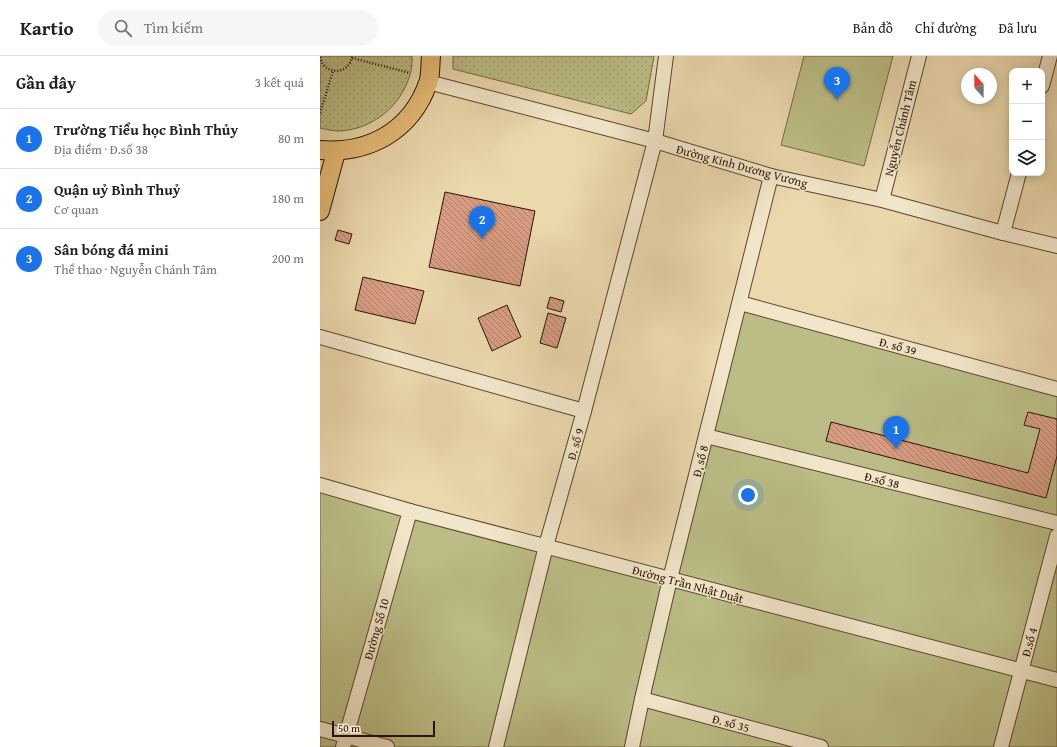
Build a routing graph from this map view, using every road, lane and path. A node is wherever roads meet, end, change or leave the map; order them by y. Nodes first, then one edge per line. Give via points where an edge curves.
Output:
1 (431, 56) edge
2 (666, 56) edge
3 (919, 56) edge
4 (1050, 56) edge
5 (320, 57) edge
6 (352, 57) edge
7 (333, 71) junction
8 (410, 73) dead end
9 (1045, 75) edge
10 (428, 82) junction
11 (320, 113) edge
12 (655, 141) junction
13 (328, 151) edge
14 (771, 176) junction
15 (1018, 176) edge
16 (882, 200) junction
17 (320, 211) edge
18 (1002, 233) junction
19 (1057, 246) edge
20 (740, 302) junction
21 (320, 337) edge
22 (1057, 389) edge
23 (584, 411) junction
24 (706, 436) junction
25 (320, 486) edge
26 (410, 511) junction
27 (1057, 523) edge
28 (1057, 536) edge
29 (546, 546) junction
30 (670, 579) junction
31 (1021, 671) junction
32 (1057, 680) edge
33 (642, 699) junction
34 (320, 729) edge
35 (345, 741) edge
36 (387, 747) edge
37 (496, 747) edge
38 (632, 747) edge
39 (821, 747) edge
40 (1001, 747) edge

1 - 10 main road
2 - 12 street, Đ. số 9
3 - 16 street, Nguyễn Chánh Tâm
4 - 9 street
5 - 7 path via 323,65
6 - 7 path via 346,68
6 - 8 path
7 - 11 path
10 - 12 street, Đường Kinh Dương Vương
10 - 13 main road via 415,110 394,132 367,146
12 - 14 street, Đường Kinh Dương Vương
12 - 23 street, Đ. số 9
13 - 17 main road
14 - 16 street, Đường Kinh Dương Vương
14 - 20 street, Đ, số 8
15 - 18 street
16 - 18 street, Đường Kinh Dương Vương
18 - 19 street, Đường Kinh Dương Vương
20 - 22 street, Đ. số 39
20 - 24 street, Đ, số 8
21 - 23 street
23 - 29 street, Đ. số 9
24 - 27 street, Đ.số 38
24 - 30 street, Đ, số 8
25 - 26 street, Đường Trần Nhật Duật
26 - 29 street, Đường Trần Nhật Duật
26 - 35 street, Đường Số 10
28 - 31 street, Đ.số 4
29 - 30 street, Đường Trần Nhật Duật
29 - 37 street, Đ. số 9
30 - 31 street, Đường Trần Nhật Duật
30 - 33 street, Đ, số 8
31 - 32 street, Đường Trần Nhật Duật
31 - 40 street, Đ.số 4
33 - 38 street, Đ, số 8
33 - 39 street, Đ. số 35
34 - 35 street
35 - 36 street

